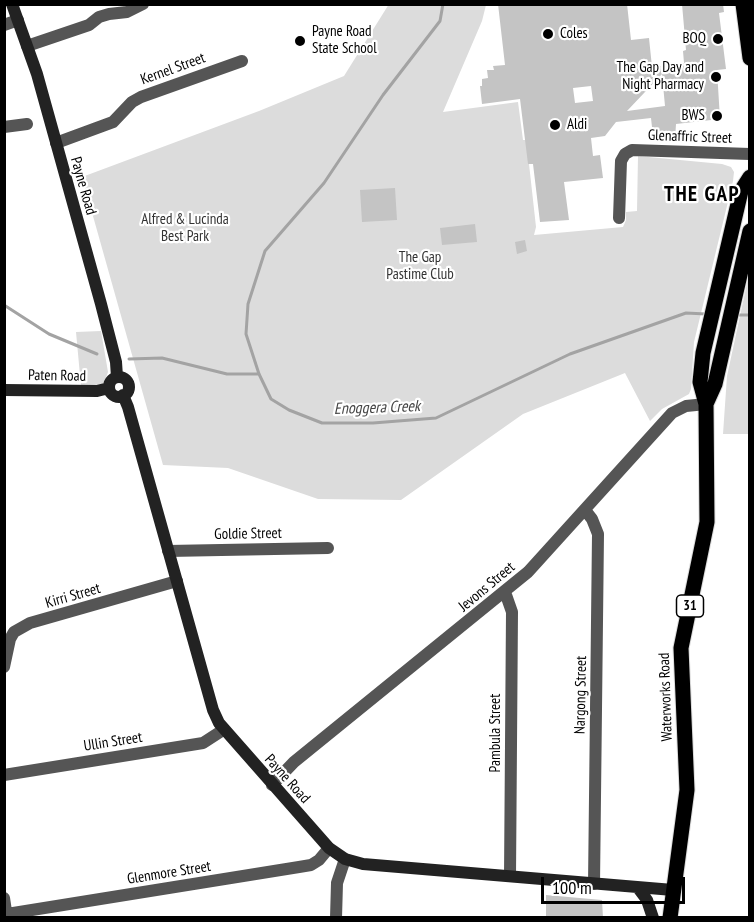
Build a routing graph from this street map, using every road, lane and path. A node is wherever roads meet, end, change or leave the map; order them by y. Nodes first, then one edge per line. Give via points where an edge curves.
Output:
1 (12, 4) edge
2 (143, 4) edge
3 (743, 4) edge
4 (18, 20) junction
5 (4, 25) edge
6 (748, 41) edge
7 (27, 46) junction
8 (750, 58) edge
9 (242, 61) dead end
10 (27, 124) dead end
11 (4, 127) edge
12 (56, 143) junction
13 (750, 154) edge
14 (750, 177) edge
15 (619, 218) dead end
16 (750, 231) edge
17 (117, 377) junction
18 (109, 388) junction
19 (4, 390) edge
20 (123, 395) junction
21 (706, 404) junction
22 (585, 510) junction
23 (328, 548) dead end
24 (168, 551) junction
25 (177, 581) junction
26 (505, 592) junction
27 (4, 667) edge
28 (223, 730) junction
29 (4, 775) edge
30 (272, 785) junction
31 (329, 848) junction
32 (345, 859) junction
33 (510, 876) junction
34 (594, 884) junction
35 (638, 888) junction
36 (674, 890) junction
37 (4, 898) edge
38 (7, 916) edge
39 (336, 918) edge
40 (653, 918) edge
41 (670, 918) edge

1 - 4 main road, Payne Road
2 - 7 street
3 - 6 main road
4 - 5 street
4 - 7 main road, Payne Road
6 - 8 main road
7 - 12 main road, Payne Road
9 - 12 street, Kernel Street via 141,97 113,122
10 - 11 street
12 - 17 main road, Payne Road
13 - 15 street, Glenaffric Street via 632,150 621,160
14 - 21 main road, Waterworks Road / 31 via 741,191 704,345 700,382
16 - 21 main road, Waterworks Road / 31 via 715,384
17 - 18 main road
17 - 20 main road via 125,379 128,385
18 - 19 main road, Paten Road
18 - 20 main road via 114,395
20 - 24 main road, Payne Road
21 - 22 street, Jevons Street via 672,412
21 - 36 main road, Waterworks Road / 31 via 707,522 681,648 687,790
22 - 26 street, Jevons Street via 528,573
22 - 34 street, Nargong Street via 598,534
23 - 24 street, Goldie Street
24 - 25 main road, Payne Road
25 - 27 street, Kirri Street via 30,623 14,632
25 - 28 main road, Payne Road via 213,710
26 - 30 street, Jevons Street via 294,762
26 - 33 street, Pambula Street via 512,612
28 - 29 street, Ullin Street via 203,743
28 - 30 main road, Payne Road
30 - 31 main road, Payne Road
31 - 32 main road, Payne Road
31 - 38 street, Glenmore Street via 319,860 299,867
32 - 33 main road, Payne Road via 363,864
32 - 39 street via 337,883
33 - 34 main road, Payne Road
34 - 35 main road, Payne Road
35 - 36 main road, Payne Road
35 - 40 main road
36 - 41 main road, Waterworks Road / 31
37 - 38 street

